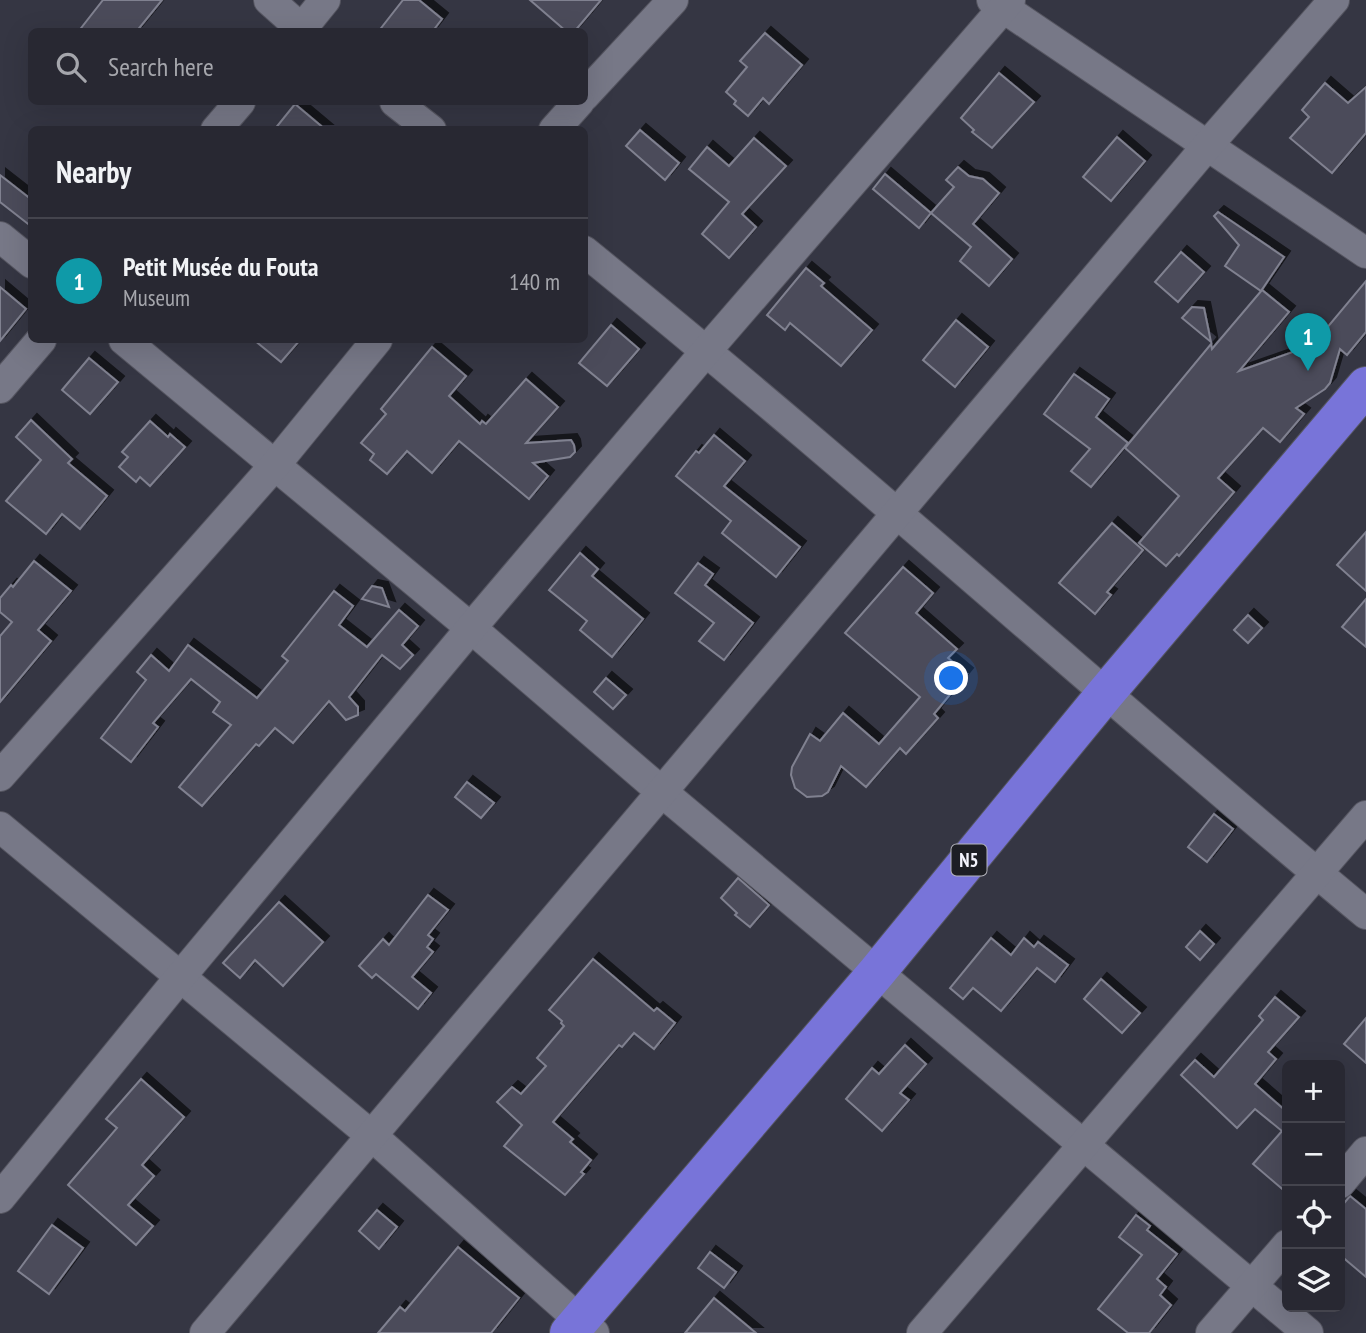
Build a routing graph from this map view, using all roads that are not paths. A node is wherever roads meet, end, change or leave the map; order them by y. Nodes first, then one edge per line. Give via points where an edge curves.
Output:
1 (269, 0) edge
2 (325, 0) edge
3 (673, 0) edge
4 (1334, 0) edge
5 (1002, 3) edge
6 (300, 28) edge
7 (304, 28) edge
8 (588, 92) edge
9 (237, 105) edge
10 (399, 105) edge
11 (576, 105) edge
12 (219, 126) edge
13 (426, 126) edge
14 (558, 126) edge
15 (1207, 146) junction
16 (0, 237) edge
17 (1366, 253) edge
18 (588, 254) edge
19 (28, 260) edge
20 (38, 343) edge
21 (128, 343) edge
22 (375, 343) edge
23 (707, 350) junction
24 (1366, 386) edge
25 (0, 388) edge
26 (275, 465) junction
27 (898, 512) junction
28 (471, 628) junction
29 (1105, 694) junction
30 (0, 776) edge
31 (662, 792) junction
32 (1366, 816) edge
33 (0, 827) edge
34 (1317, 874) junction
35 (1366, 914) edge
36 (877, 972) junction
37 (181, 976) junction
38 (372, 1136) junction
39 (1084, 1145) junction
40 (1366, 1152) edge
41 (1345, 1177) edge
42 (0, 1198) edge
43 (1284, 1249) edge
44 (1252, 1286) junction
45 (581, 1329) edge
46 (205, 1333) edge
47 (922, 1333) edge
48 (1211, 1333) edge
49 (1308, 1333) edge

1 - 6 street
2 - 7 street
3 - 8 street
4 - 15 street
5 - 15 street
5 - 23 street
9 - 12 street
10 - 13 street
11 - 14 street
15 - 17 street
15 - 27 street
16 - 19 street
18 - 23 street
20 - 25 street
21 - 26 street
22 - 26 street
23 - 27 street
23 - 28 street
24 - 29 highway, N5
26 - 28 street
26 - 30 street
27 - 29 street
27 - 31 street
28 - 31 street
28 - 37 street
29 - 34 street
29 - 36 highway, N5
31 - 36 street
31 - 38 street
32 - 34 street
33 - 37 street
34 - 35 street
34 - 39 street
36 - 39 street
36 - 45 highway, N5
37 - 38 street
37 - 42 street
38 - 45 street
38 - 46 street
39 - 44 street
39 - 47 street
40 - 41 street
43 - 44 street
44 - 48 street
44 - 49 street

